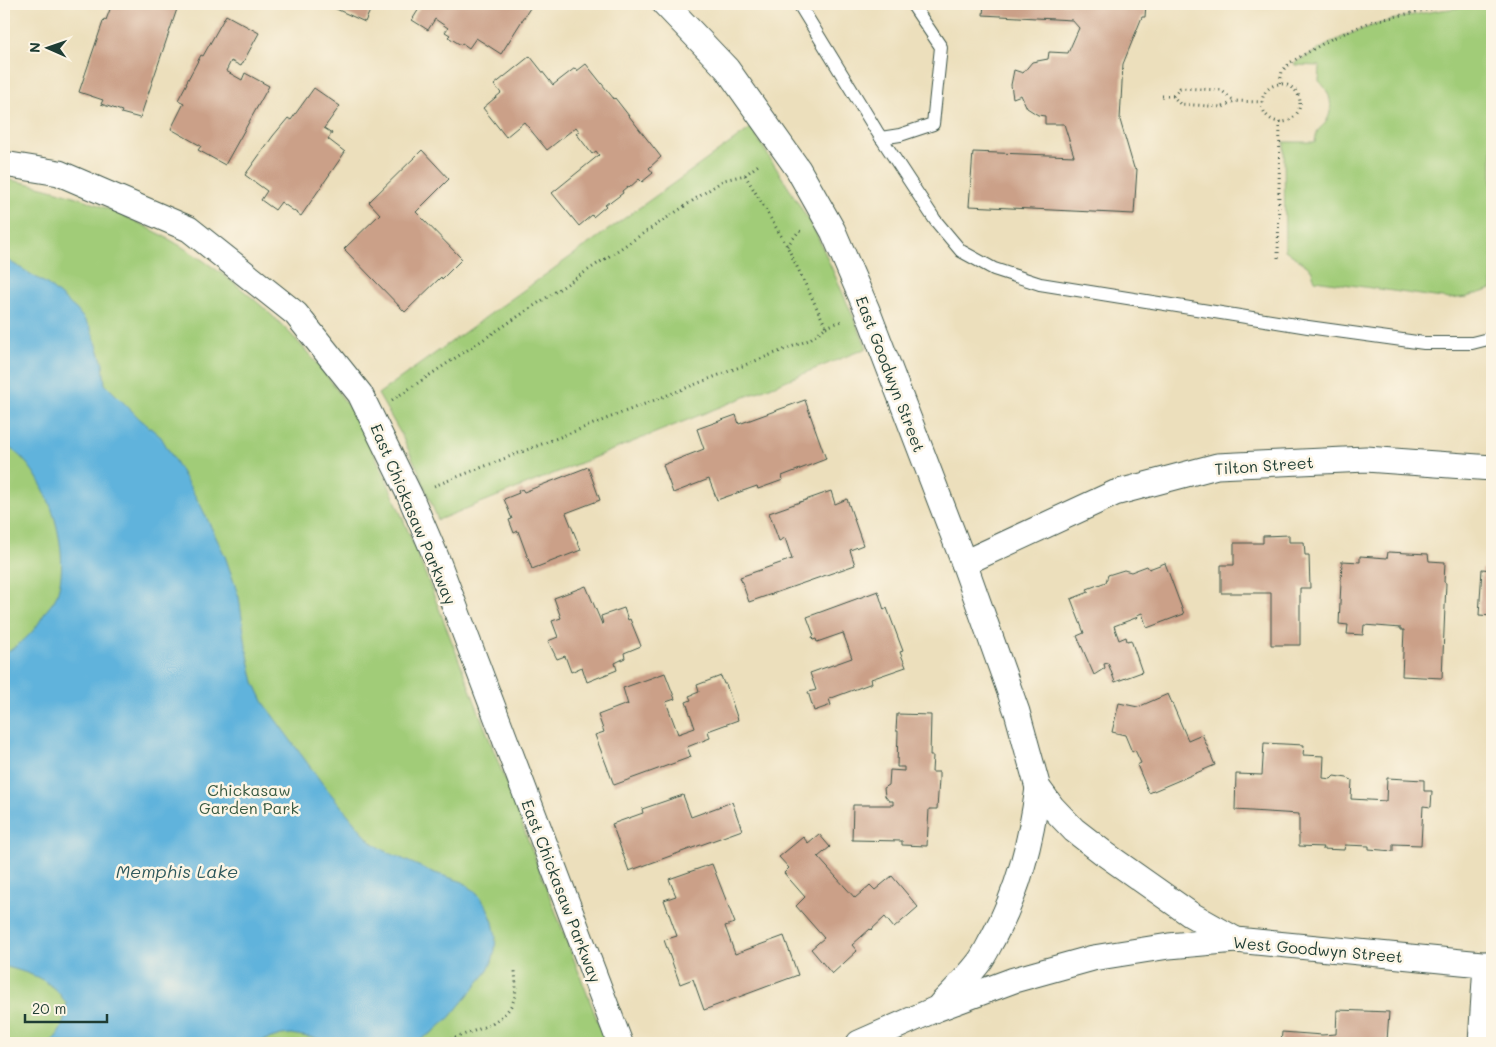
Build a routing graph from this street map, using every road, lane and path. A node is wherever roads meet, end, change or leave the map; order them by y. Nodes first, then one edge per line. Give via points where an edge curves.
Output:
1 (665, 4) edge
2 (799, 4) edge
3 (912, 4) edge
4 (1459, 4) edge
5 (1280, 84) junction
6 (1162, 96) dead end
7 (1173, 96) junction
8 (1234, 101) junction
9 (1262, 102) junction
10 (1280, 122) junction
11 (881, 138) junction
12 (4, 164) edge
13 (1278, 258) dead end
14 (1492, 338) edge
15 (371, 414) junction
16 (1492, 468) edge
17 (410, 496) junction
18 (964, 563) junction
19 (1038, 788) junction
20 (1236, 940) junction
21 (1489, 964) edge
22 (515, 968) dead end
23 (936, 1009) junction
24 (441, 1043) edge
25 (620, 1043) edge
26 (860, 1043) edge
27 (1481, 1043) edge

1 - 18 street, East Goodwyn Street via 727,70 817,201 867,310
2 - 11 lane
3 - 11 lane via 941,47 933,124
4 - 5 path via 1370,22 1331,39 1291,62 1282,71
5 - 9 path via 1267,90
5 - 10 path via 1290,85 1298,93 1301,104 1298,114 1289,121
6 - 7 path
7 - 8 path via 1180,104 1223,107
7 - 8 path via 1180,88 1221,90
8 - 9 path
9 - 10 path via 1264,113
10 - 13 path
11 - 14 lane via 950,239 961,251 994,269 1040,284 1415,342 1472,343
12 - 15 street, East Chickasaw Parkway via 59,174 189,229 296,314 360,394
15 - 17 street, East Chickasaw Parkway
15 - 17 path via 724,180 745,175 787,246 826,327 810,340
16 - 18 street, Tilton Street via 1366,459 1217,466 1116,493
17 - 25 street, East Chickasaw Parkway via 436,556
18 - 19 street, East Goodwyn Street via 1017,712
19 - 20 street, East Goodwyn Street via 1074,830 1105,854 1190,914
19 - 23 street, East Goodwyn Street via 1027,853 1002,922 980,960
20 - 21 street, West Goodwyn Street
20 - 23 street, West Goodwyn Street via 1093,958 1014,980
21 - 27 street
22 - 24 path via 516,995 509,1011 483,1028
23 - 26 street, West Goodwyn Street

